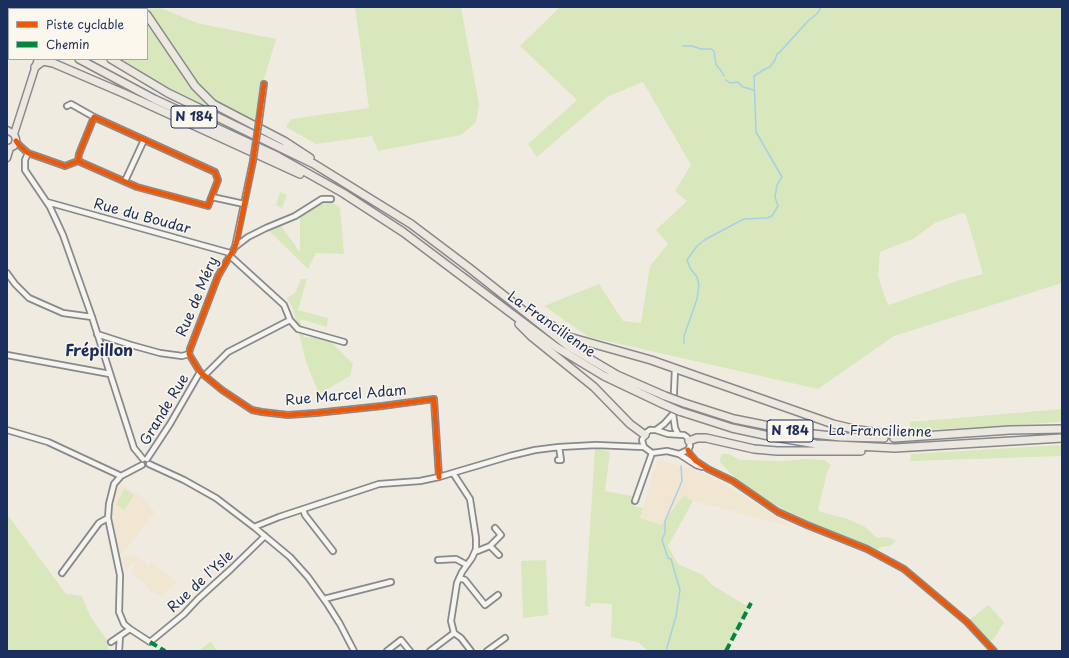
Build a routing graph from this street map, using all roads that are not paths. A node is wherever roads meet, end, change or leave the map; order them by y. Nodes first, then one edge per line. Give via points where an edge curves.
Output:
1 (148, 14) edge
2 (148, 17) edge
3 (170, 44) dead end
4 (38, 60) edge
5 (81, 60) edge
6 (112, 60) edge
7 (35, 67) junction
8 (264, 84) dead end
9 (67, 106) dead end
10 (94, 118) junction
11 (17, 122) junction
12 (7, 130) edge
13 (14, 134) junction
14 (144, 140) junction
15 (16, 141) junction
16 (10, 148) edge
17 (27, 155) junction
18 (7, 158) edge
19 (78, 161) junction
20 (314, 164) junction
21 (309, 176) junction
22 (125, 181) junction
23 (212, 197) junction
24 (331, 199) dead end
25 (47, 202) junction
26 (244, 204) junction
27 (235, 247) junction
28 (230, 254) junction
29 (7, 273) edge
30 (508, 300) junction
31 (507, 311) junction
32 (92, 317) junction
33 (290, 320) junction
34 (98, 334) junction
35 (344, 342) dead end
36 (189, 354) junction
37 (7, 355) edge
38 (674, 369) junction
39 (200, 372) junction
40 (110, 374) junction
41 (205, 375) junction
42 (676, 412) junction
43 (1062, 429) edge
44 (7, 430) edge
45 (656, 430) junction
46 (678, 434) junction
47 (644, 437) junction
48 (898, 437) junction
49 (1062, 438) edge
50 (689, 441) junction
51 (634, 446) junction
52 (559, 447) junction
53 (644, 447) junction
54 (895, 448) junction
55 (688, 450) junction
56 (652, 453) junction
57 (679, 454) junction
58 (145, 459) junction
59 (558, 460) dead end
60 (149, 464) junction
61 (142, 465) junction
62 (708, 469) junction
63 (453, 473) junction
64 (121, 476) junction
65 (440, 477) junction
66 (635, 501) dead end
67 (304, 509) junction
68 (108, 518) junction
69 (254, 526) junction
70 (495, 528) dead end
71 (265, 536) junction
72 (490, 546) junction
73 (334, 551) dead end
74 (475, 552) junction
75 (499, 555) dead end
76 (438, 560) dead end
77 (467, 565) junction
78 (62, 573) dead end
79 (459, 578) junction
80 (391, 582) dead end
81 (498, 595) dead end
82 (324, 600) junction
83 (130, 629) junction
84 (454, 633) junction
85 (120, 636) junction
86 (505, 638) dead end
87 (111, 642) dead end
88 (119, 651) edge
89 (354, 651) edge
90 (387, 651) edge
91 (410, 651) edge
92 (430, 651) edge
93 (471, 651) edge
94 (487, 651) edge
95 (994, 651) edge

1 - 3 street
2 - 20 highway via 194,86 213,104 284,141 312,159
4 - 7 main road
5 - 21 highway, La Francilienne / N 184 via 154,99 277,156
6 - 20 highway, La Francilienne / N 184 via 168,93
7 - 11 main road
7 - 21 highway via 43,61 53,62 304,176
8 - 26 street, bridge
9 - 10 street via 71,104
10 - 14 street
10 - 19 street
11 - 12 main road
11 - 13 main road
12 - 13 main road
13 - 15 main road
14 - 22 street
14 - 23 street via 215,172 218,180
15 - 16 main road
15 - 17 street
16 - 17 street
16 - 18 main road
17 - 19 street via 65,166
17 - 25 street via 25,170
19 - 22 street
20 - 30 highway, La Francilienne / N 184 via 410,224
21 - 31 highway, La Francilienne / N 184 via 343,193 403,232
22 - 23 street via 137,187 208,206
23 - 26 street
24 - 27 street via 322,199 295,216 248,237
25 - 28 street, Rue du Boudar
25 - 32 street via 63,235
26 - 27 street
27 - 28 street, Rue de Méry
28 - 33 street via 284,305
28 - 36 street, Rue de Méry via 218,276
29 - 32 street via 29,298 62,313
30 - 38 highway via 522,306 569,337 629,353
30 - 48 highway, La Francilienne / N 184, bridge via 568,346 617,374 684,403 734,419 804,433 841,437
31 - 42 highway, La Francilienne / N 184, bridge via 556,347 604,376
31 - 47 highway via 531,336 594,387
32 - 34 street
33 - 35 street via 298,328
33 - 41 street via 228,352
34 - 36 street via 160,353 182,356
34 - 40 street
36 - 39 street, Rue de Méry
37 - 40 street
38 - 42 street
38 - 48 highway via 833,424
39 - 41 street, Rue Marcel Adam
39 - 58 street, Grande Rue
40 - 58 street via 134,448
41 - 65 street, Rue Marcel Adam via 252,410 288,415 434,399
42 - 45 street
42 - 46 street via 675,428
42 - 54 highway, La Francilienne / N 184 via 776,438 816,444
43 - 48 highway, La Francilienne / N 184
44 - 64 street via 48,442
45 - 46 street
45 - 47 street via 650,430
46 - 50 street via 684,435
47 - 51 street
47 - 53 street
49 - 54 highway, La Francilienne / N 184
50 - 54 highway via 706,438 754,449 777,451 890,451
50 - 55 street
51 - 52 street
51 - 53 street
52 - 59 street via 561,460
52 - 63 street via 510,456
53 - 56 street
55 - 57 street
55 - 62 street via 696,461
56 - 57 street via 668,451
56 - 66 street
57 - 62 street
58 - 60 street
58 - 61 street
60 - 61 street via 145,467
60 - 69 street via 211,495
61 - 64 street
62 - 95 street via 733,481 778,512 867,548 904,569 967,622
63 - 65 street
63 - 74 street via 470,499 476,538
64 - 68 street via 114,484
65 - 67 street via 379,484
67 - 69 street
67 - 73 street via 305,515
68 - 78 street via 99,523
68 - 83 street via 120,575 119,612 124,624
69 - 71 street
70 - 72 street via 501,535
71 - 82 street via 301,568
71 - 83 street, Rue de l'Ysle via 184,614 150,642
72 - 74 street
72 - 75 street
74 - 77 street
76 - 77 street via 456,559
77 - 79 street
79 - 81 street via 465,580 484,605
79 - 84 street via 451,621
80 - 82 street
82 - 89 street
83 - 85 street
84 - 92 street
84 - 93 street
85 - 87 street
85 - 88 street
86 - 94 street
90 - 91 street via 401,640

